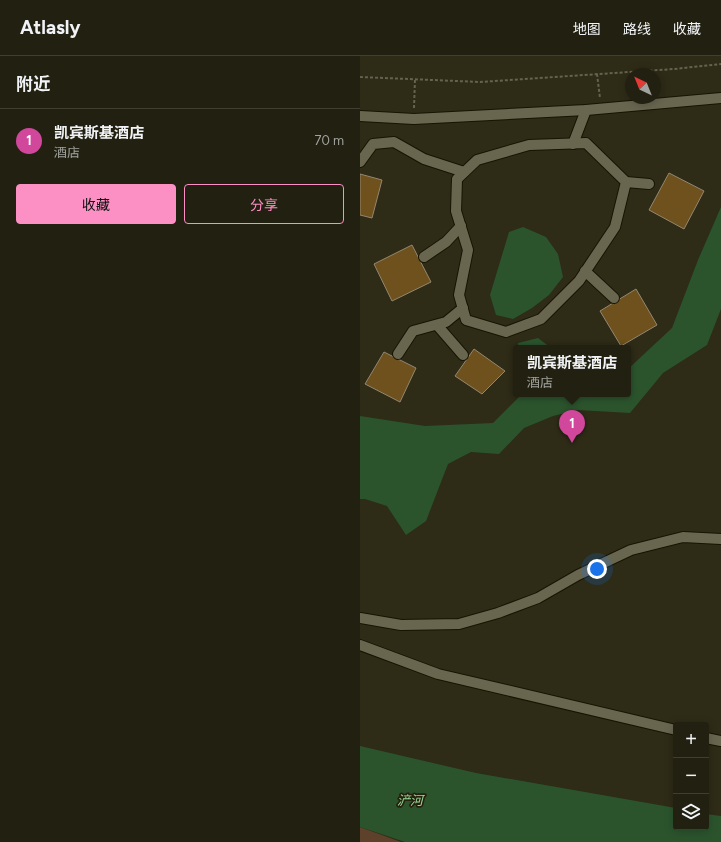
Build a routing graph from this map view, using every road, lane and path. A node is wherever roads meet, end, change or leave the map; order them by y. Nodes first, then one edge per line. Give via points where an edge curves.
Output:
1 (721, 64) edge
2 (597, 74) junction
3 (360, 77) edge
4 (415, 79) junction
5 (721, 98) edge
6 (601, 109) junction
7 (586, 110) junction
8 (360, 116) edge
9 (414, 119) junction
10 (573, 144) junction
11 (360, 162) edge
12 (464, 172) junction
13 (626, 182) junction
14 (649, 184) dead end
15 (462, 226) junction
16 (424, 257) dead end
17 (585, 271) junction
18 (614, 298) dead end
19 (463, 308) junction
20 (437, 325) junction
21 (398, 354) dead end
22 (463, 355) dead end
23 (721, 539) edge
24 (360, 618) edge
25 (360, 645) edge
26 (673, 729) edge
27 (709, 739) edge
28 (721, 741) edge

1 - 2 path
2 - 4 path via 480,82
2 - 6 path
3 - 4 path
4 - 9 path
5 - 6 street
6 - 7 street
7 - 9 street
7 - 10 street
8 - 9 street
10 - 12 street via 529,145 476,160
10 - 13 street via 586,144
11 - 12 street via 373,144 394,142 424,159
12 - 15 street via 457,179 456,211
13 - 14 street
13 - 17 street via 614,226
15 - 16 street via 446,242
15 - 19 street via 468,250 459,295
17 - 18 street
17 - 19 street via 579,281 541,319 506,332 466,320
19 - 20 street via 446,322
20 - 21 street via 413,331
20 - 22 street
23 - 24 street via 683,537 631,550 578,575 538,598 459,624 401,625
25 - 26 street via 438,674
27 - 28 street

